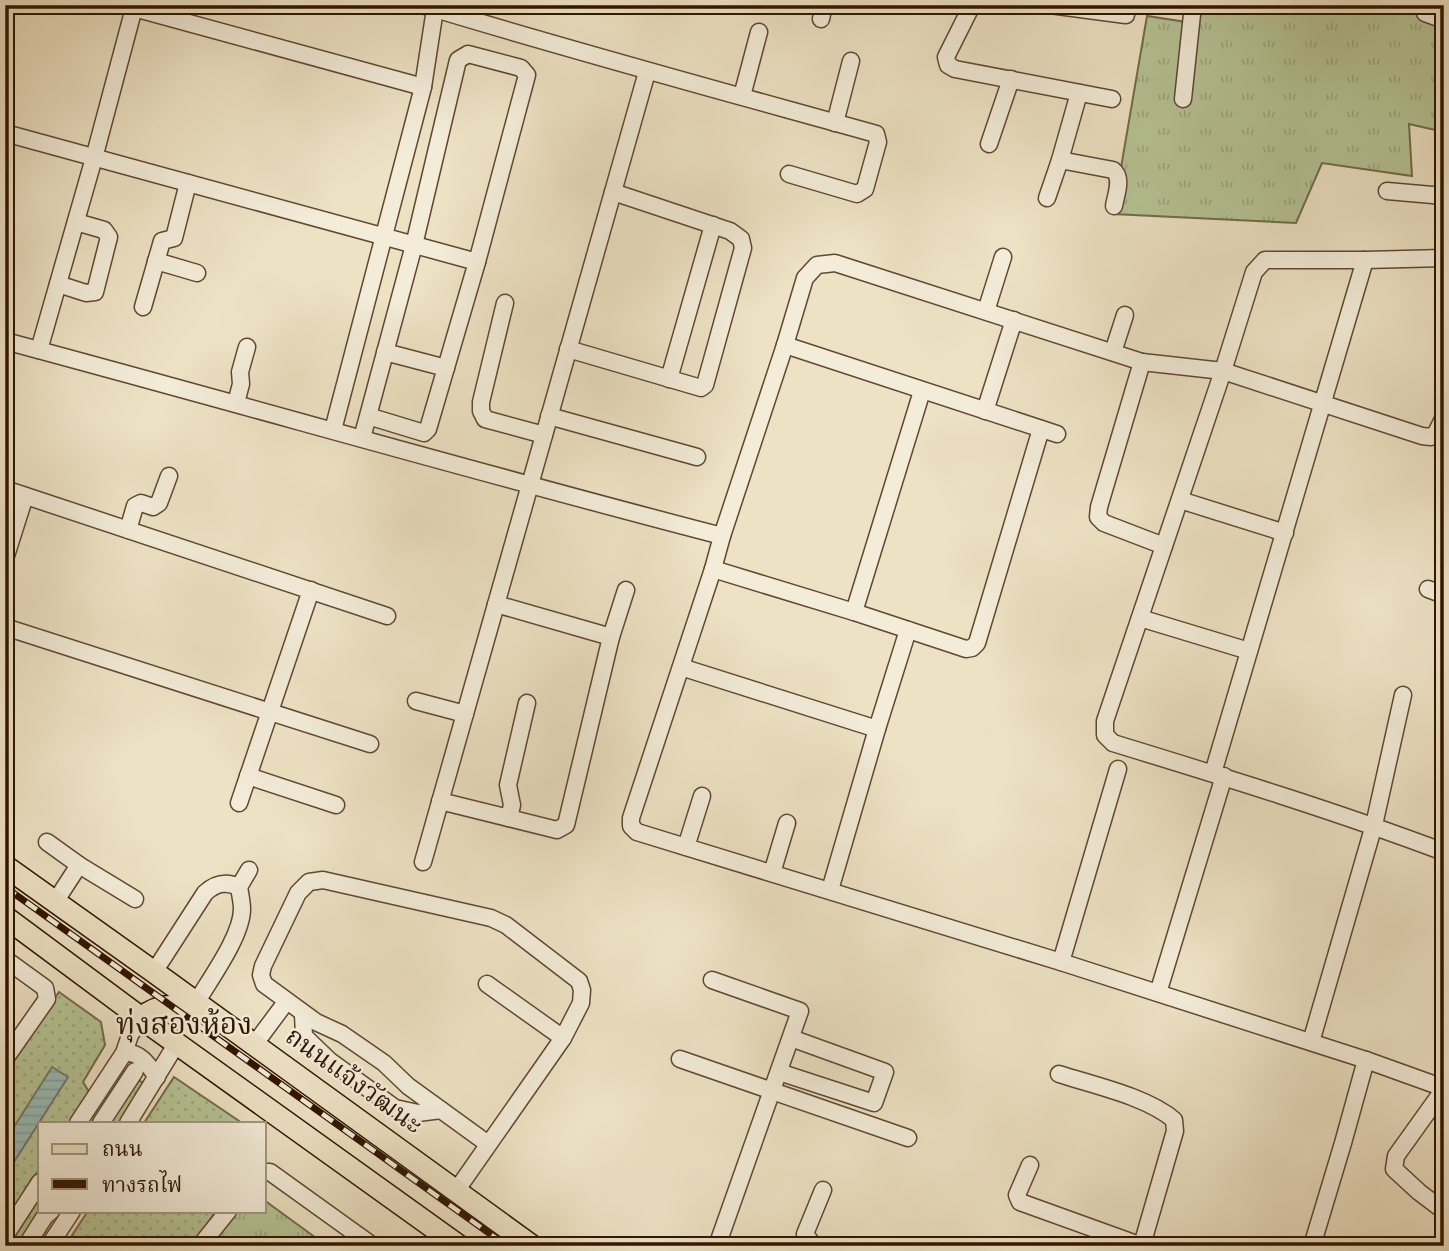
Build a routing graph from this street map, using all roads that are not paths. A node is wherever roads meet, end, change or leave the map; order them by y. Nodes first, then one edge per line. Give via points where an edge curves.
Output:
1 (972, 5) edge
2 (1051, 5) edge
3 (1193, 5) edge
4 (128, 7) edge
5 (429, 7) edge
6 (1424, 13) dead end
7 (1126, 15) dead end
8 (1444, 20) edge
9 (759, 32) dead end
10 (850, 61) dead end
11 (647, 72) junction
12 (1010, 79) junction
13 (423, 87) junction
14 (1079, 93) junction
15 (742, 96) junction
16 (1112, 99) dead end
17 (1183, 99) dead end
18 (835, 123) junction
19 (5, 133) edge
20 (989, 144) dead end
21 (94, 158) junction
22 (1060, 160) junction
23 (789, 174) dead end
24 (188, 183) junction
25 (1387, 191) dead end
26 (613, 192) junction
27 (1444, 196) edge
28 (1047, 198) dead end
29 (1114, 206) dead end
30 (76, 222) junction
31 (713, 225) junction
32 (385, 237) junction
33 (414, 245) junction
34 (1003, 257) dead end
35 (1444, 258) edge
36 (1366, 260) junction
37 (156, 261) junction
38 (477, 262) junction
39 (197, 273) dead end
40 (58, 284) junction
41 (505, 303) dead end
42 (143, 307) dead end
43 (986, 311) junction
44 (1125, 316) dead end
45 (1014, 320) junction
46 (5, 341) edge
47 (785, 345) junction
48 (247, 347) dead end
49 (568, 349) junction
50 (39, 350) junction
51 (385, 352) junction
52 (1113, 352) junction
53 (1142, 362) junction
54 (446, 368) junction
55 (1223, 371) junction
56 (669, 379) junction
57 (922, 391) junction
58 (236, 404) junction
59 (1324, 404) junction
60 (985, 411) junction
61 (368, 416) junction
62 (549, 416) junction
63 (1444, 417) edge
64 (333, 430) junction
65 (544, 435) junction
66 (362, 438) junction
67 (697, 457) dead end
68 (169, 476) dead end
69 (529, 486) junction
70 (5, 489) edge
71 (25, 496) junction
72 (1180, 500) junction
73 (128, 530) junction
74 (1285, 533) junction
75 (722, 536) junction
76 (1164, 546) junction
77 (5, 559) edge
78 (713, 569) junction
79 (311, 590) junction
80 (626, 590) dead end
81 (496, 604) junction
82 (854, 612) junction
83 (387, 616) dead end
84 (1140, 618) junction
85 (5, 627) edge
86 (908, 630) junction
87 (611, 636) junction
88 (1248, 651) junction
89 (681, 667) junction
90 (1403, 695) dead end
91 (416, 701) dead end
92 (527, 703) dead end
93 (270, 711) junction
94 (465, 714) junction
95 (877, 729) junction
96 (370, 744) dead end
97 (1118, 769) dead end
98 (1218, 775) junction
99 (248, 776) junction
100 (702, 796) dead end
101 (440, 801) junction
102 (239, 803) dead end
103 (336, 806) dead end
104 (509, 818) junction
105 (787, 823) dead end
106 (1374, 825) junction
107 (47, 842) dead end
108 (686, 847) junction
109 (1444, 852) edge
110 (423, 862) dead end
111 (79, 865) junction
112 (5, 866) edge
113 (249, 870) dead end
114 (772, 873) junction
115 (239, 887) junction
116 (830, 890) junction
117 (135, 899) dead end
118 (55, 902) junction
119 (5, 917) edge
120 (5, 960) edge
121 (1061, 962) junction
122 (154, 972) junction
123 (712, 980) dead end
124 (486, 984) dead end
125 (1158, 993) junction
126 (286, 1002) junction
127 (204, 1009) junction
128 (303, 1014) junction
129 (141, 1018) junction
130 (563, 1038) junction
131 (791, 1038) junction
132 (1311, 1042) junction
133 (177, 1043) junction
134 (254, 1045) junction
135 (124, 1053) junction
136 (5, 1059) edge
137 (681, 1059) dead end
138 (1366, 1059) junction
139 (135, 1071) dead end
140 (779, 1072) junction
141 (1059, 1074) dead end
142 (157, 1077) junction
143 (1444, 1088) edge
144 (772, 1091) junction
145 (441, 1110) junction
146 (79, 1122) edge
147 (102, 1122) edge
148 (129, 1122) edge
149 (908, 1138) dead end
150 (488, 1144) junction
151 (1030, 1165) dead end
152 (266, 1172) edge
153 (38, 1185) edge
154 (456, 1191) junction
155 (823, 1191) dead end
156 (1444, 1211) edge
157 (50, 1212) edge
158 (71, 1212) edge
159 (227, 1212) edge
160 (8, 1226) edge
161 (806, 1242) edge
162 (1142, 1245) edge
163 (26, 1246) edge
164 (49, 1246) edge
165 (200, 1246) edge
166 (373, 1246) edge
167 (459, 1246) edge
168 (533, 1246) edge
169 (717, 1246) edge
170 (1312, 1246) edge

1 - 12 street via 946,57 948,65
2 - 7 street
3 - 17 street
4 - 13 street
4 - 21 street
5 - 11 street
5 - 13 street
6 - 8 street
9 - 15 street
10 - 18 street
11 - 15 street
11 - 26 street
12 - 14 street
12 - 20 street
13 - 32 street
14 - 16 street
14 - 22 street
15 - 18 street
18 - 23 street via 876,134 878,142 864,189 857,194
19 - 21 street
21 - 24 street
21 - 30 street
22 - 28 street
22 - 29 street via 1113,170 1119,180
24 - 32 street
24 - 37 street via 174,238 162,241
25 - 27 street
26 - 31 street
26 - 49 street
30 - 40 street
30 - 40 street via 104,230 109,237 95,292
31 - 56 street
31 - 56 street via 741,239 743,248 705,385 701,388
32 - 33 street
32 - 64 street
33 - 38 street
33 - 38 street via 458,60 468,54 521,68 527,75
33 - 51 street
34 - 43 street
35 - 36 street
36 - 55 street via 1265,260 1254,272
36 - 59 street
37 - 39 street
37 - 42 street
38 - 54 street
40 - 50 street
41 - 65 street via 481,411 485,419
43 - 45 street
43 - 47 street via 835,263 817,265 805,278
44 - 52 street
45 - 52 street
45 - 60 street
46 - 50 street
47 - 57 street
47 - 75 street
48 - 58 street
49 - 56 street
49 - 62 street
50 - 58 street
51 - 54 street
51 - 61 street
52 - 53 street
53 - 55 street
53 - 76 street via 1098,517
54 - 61 street via 424,433
55 - 59 street
55 - 72 street
57 - 60 street
57 - 82 street
58 - 64 street
59 - 63 street via 1431,437
59 - 74 street
60 - 86 street via 1049,431 977,643 965,649
61 - 66 street
62 - 65 street
62 - 67 street
64 - 66 street
65 - 69 street
66 - 69 street
68 - 73 street via 159,503 135,506
69 - 75 street
69 - 81 street
70 - 71 street
71 - 73 street
71 - 77 street
72 - 74 street
72 - 76 street
73 - 79 street
74 - 88 street
75 - 78 street
76 - 84 street
78 - 82 street
78 - 89 street
79 - 83 street
79 - 93 street
80 - 87 street
81 - 87 street
81 - 94 street
82 - 86 street
84 - 88 street
84 - 98 street via 1105,722 1105,735 1113,743
85 - 93 street
86 - 95 street
87 - 104 street via 566,825 557,830
88 - 98 street
89 - 95 street
89 - 108 street via 630,822 637,832
90 - 106 street
91 - 94 street
92 - 104 street via 508,785
93 - 96 street
93 - 99 street
94 - 101 street
95 - 116 street
97 - 121 street
98 - 106 street
98 - 125 street
99 - 102 street
99 - 103 street
100 - 108 street
101 - 104 street
101 - 110 street
105 - 114 street
106 - 109 street
106 - 132 street
107 - 111 street
108 - 114 street
111 - 117 street
111 - 118 street
112 - 118 main road, ถนนแจ้งวัฒนะ
113 - 115 street
114 - 116 street
115 - 122 street via 223,882 205,893
115 - 127 street via 239,925
116 - 121 street
118 - 122 main road, ถนนแจ้งวัฒนะ
119 - 129 main road
120 - 136 street via 45,988 47,999
121 - 125 street
122 - 127 main road, ถนนแจ้งวัฒนะ
123 - 131 street via 800,1011
124 - 130 street
125 - 132 street
126 - 128 street
126 - 130 street via 264,984 263,966 298,893 309,882 323,880 506,925 579,981 581,1003
126 - 134 street
127 - 129 main road via 153,1008
127 - 134 main road, ถนนแจ้งวัฒนะ
128 - 145 street via 384,1063
128 - 145 street via 304,1036 395,1108 418,1114
129 - 133 main road
129 - 135 street
130 - 150 street
131 - 140 street
131 - 140 street via 885,1072 874,1103
132 - 138 street
133 - 142 street
133 - 167 main road
134 - 154 main road, ถนนแจ้งวัฒนะ
135 - 142 street via 138,1056
135 - 146 street
137 - 144 street
138 - 143 street
138 - 170 street
139 - 147 street
140 - 144 street
141 - 162 street via 1149,1103 1174,1120 1175,1131
142 - 148 street
143 - 156 street via 1396,1156 1394,1169
144 - 149 street
144 - 169 street
145 - 150 street
150 - 154 street
151 - 162 street via 1017,1195 1020,1202
152 - 166 street
153 - 160 street
154 - 168 main road, ถนนแจ้งวัฒนะ
155 - 161 street
157 - 163 street
158 - 164 street
159 - 165 street

